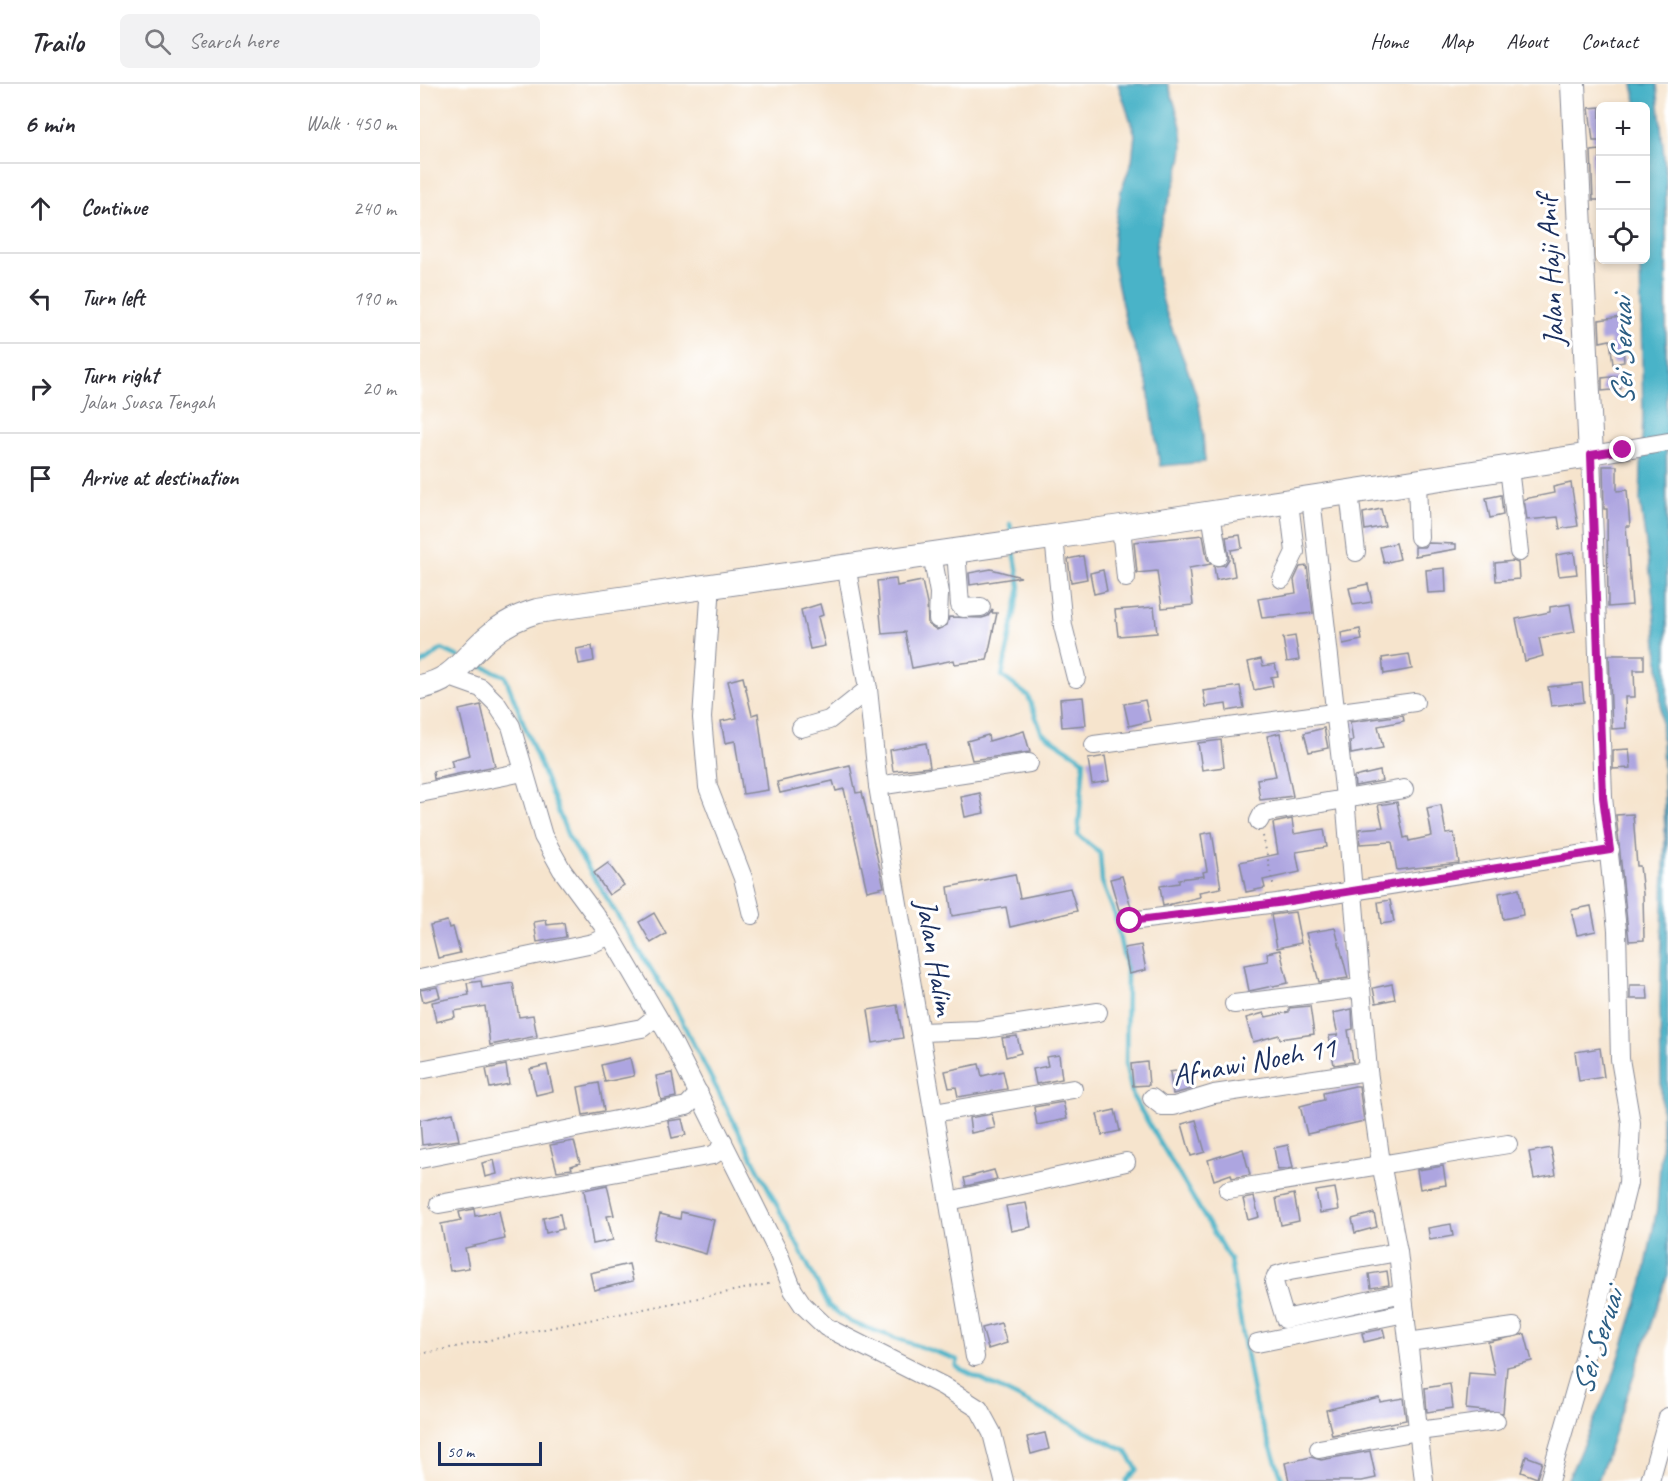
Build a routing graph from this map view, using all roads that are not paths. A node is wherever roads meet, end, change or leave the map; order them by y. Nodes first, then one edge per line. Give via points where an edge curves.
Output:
1 (1573, 84) edge
2 (1668, 442) edge
3 (1591, 455) junction
4 (1509, 468) junction
5 (1417, 482) junction
6 (1349, 492) junction
7 (1300, 500) junction
8 (1211, 514) junction
9 (1121, 527) junction
10 (1054, 537) junction
11 (1419, 537) dead end
12 (956, 550) junction
13 (1356, 552) dead end
14 (1519, 552) dead end
15 (932, 554) junction
16 (1218, 556) dead end
17 (846, 565) junction
18 (1126, 578) dead end
19 (1282, 579) dead end
20 (711, 584) junction
21 (981, 607) dead end
22 (938, 618) dead end
23 (453, 673) junction
24 (1076, 678) dead end
25 (420, 687) edge
26 (868, 689) junction
27 (1415, 702) dead end
28 (1335, 711) junction
29 (801, 728) dead end
30 (1094, 745) dead end
31 (1029, 763) dead end
32 (523, 772) junction
33 (878, 786) junction
34 (1404, 789) dead end
35 (420, 793) edge
36 (1346, 797) junction
37 (1259, 821) road end
38 (1610, 850) junction
39 (1353, 892) junction
40 (753, 915) dead end
41 (1130, 921) dead end
42 (610, 935) junction
43 (420, 979) edge
44 (1360, 988) junction
45 (1234, 1004) dead end
46 (1098, 1012) dead end
47 (657, 1016) junction
48 (920, 1032) junction
49 (420, 1070) edge
50 (1368, 1071) junction
51 (1073, 1089) dead end
52 (699, 1093) junction
53 (1152, 1098) dead end
54 (934, 1113) junction
55 (723, 1141) junction
56 (1508, 1144) dead end
57 (420, 1159) edge
58 (1126, 1162) dead end
59 (1381, 1164) junction
60 (1228, 1190) dead end
61 (949, 1202) junction
62 (439, 1204) dead end
63 (1398, 1251) junction
64 (1402, 1293) junction
65 (1405, 1313) junction
66 (1514, 1327) dead end
67 (1408, 1342) junction
68 (1257, 1344) dead end
69 (975, 1357) dead end
70 (1668, 1417) edge
71 (1496, 1421) dead end
72 (1418, 1431) junction
73 (1319, 1449) dead end
74 (1004, 1481) edge
75 (1424, 1481) edge
76 (1549, 1481) edge
77 (1650, 1481) edge

1 - 3 main road, Jalan Haji Anif
2 - 3 street
3 - 4 main road
3 - 38 street via 1603,797
4 - 5 main road
4 - 14 street
5 - 6 main road
5 - 11 street
6 - 7 main road
6 - 13 street
7 - 8 main road
7 - 19 street via 1295,552
7 - 28 street
8 - 9 main road
8 - 16 street
9 - 10 main road
9 - 18 street
10 - 12 main road
10 - 24 street via 1063,626
12 - 15 main road
12 - 21 street via 960,605
15 - 17 main road
15 - 22 street via 939,593
17 - 20 main road
17 - 26 street, Jalan Halim
20 - 23 main road via 537,611 491,634
20 - 40 street via 702,707 708,787
23 - 25 main road
23 - 32 street via 481,688 496,703 511,726
26 - 29 street via 829,720
26 - 33 street, Jalan Halim
27 - 28 street
28 - 30 street
28 - 36 street
31 - 33 street
32 - 35 street
32 - 42 street via 543,836 562,870
33 - 48 street, Jalan Halim
34 - 36 street
36 - 37 street via 1263,813
36 - 39 street
38 - 39 street
38 - 76 street via 1617,930 1620,1059 1631,1123 1628,1183
39 - 41 street
39 - 44 street
42 - 43 street via 593,943
42 - 47 street
44 - 45 street
44 - 50 street
46 - 48 street via 978,1030
47 - 49 street via 642,1028
47 - 52 street
48 - 54 street, Jalan Halim
50 - 53 street, Afnawi Noeh 11 via 1214,1094 1174,1106 1162,1106
50 - 59 street
51 - 54 street
52 - 55 street
52 - 57 street via 687,1107
54 - 61 street, Jalan Halim
55 - 62 street via 713,1155
55 - 74 street via 803,1305 826,1327 943,1386 979,1409 992,1433
56 - 59 street
58 - 61 street
59 - 60 street
59 - 63 street
61 - 69 street, Jalan Halim
63 - 64 street
63 - 64 street via 1290,1271 1277,1275 1274,1282 1285,1319
64 - 65 street
65 - 67 street
65 - 68 street
66 - 67 street
67 - 72 street
70 - 77 street
71 - 72 street
72 - 73 street
72 - 75 street

